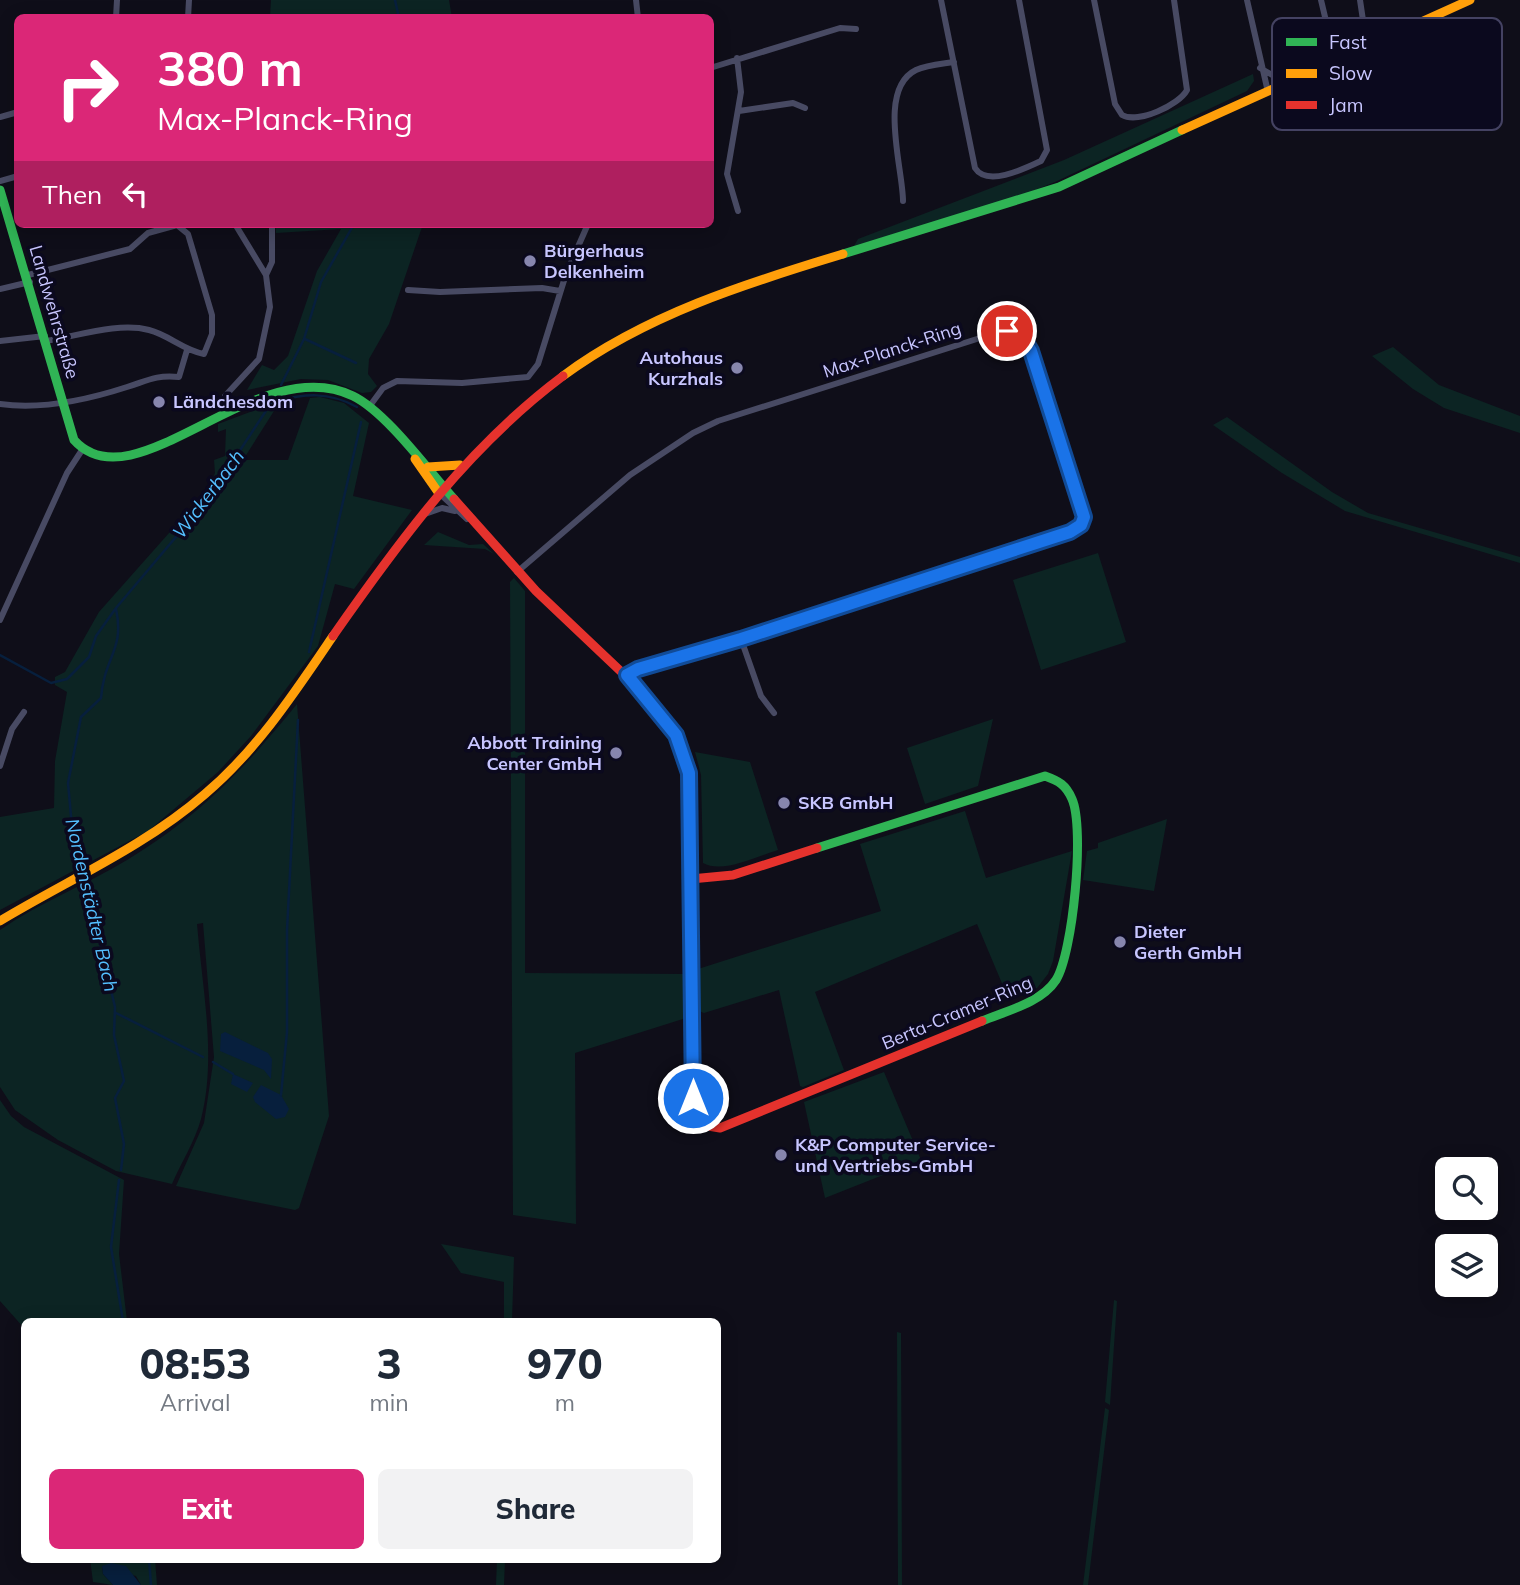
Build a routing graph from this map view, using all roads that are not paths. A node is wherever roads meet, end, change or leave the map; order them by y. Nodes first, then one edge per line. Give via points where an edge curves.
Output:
1 (942, 0) edge
2 (1018, 0) edge
3 (1094, 0) edge
4 (1174, 0) edge
5 (1247, 0) edge
6 (1321, 0) edge
7 (1360, 0) edge
8 (1470, 0) edge
9 (1325, 18) edge
10 (1363, 18) edge
11 (1431, 18) edge
12 (856, 29) dead end
13 (737, 58) junction
14 (954, 62) junction
15 (714, 67) edge
16 (1260, 68) junction
17 (1272, 75) edge
18 (1272, 90) edge
19 (1268, 92) junction
20 (805, 108) dead end
21 (739, 111) junction
22 (0, 190) edge
23 (903, 201) dead end
24 (738, 211) dead end
25 (166, 228) edge
26 (181, 228) edge
27 (237, 228) edge
28 (272, 228) edge
29 (586, 228) edge
30 (266, 275) junction
31 (29, 279) junction
32 (0, 289) edge
33 (408, 290) dead end
34 (560, 291) junction
35 (45, 338) junction
36 (0, 341) edge
37 (187, 351) junction
38 (0, 404) edge
39 (64, 404) junction
40 (369, 407) junction
41 (228, 412) junction
42 (409, 449) junction
43 (87, 452) junction
44 (460, 465) junction
45 (428, 467) junction
46 (444, 484) junction
47 (438, 492) junction
48 (457, 511) junction
49 (420, 516) junction
50 (477, 526) junction
51 (517, 572) junction
52 (0, 620) edge
53 (741, 639) junction
54 (627, 675) junction
55 (24, 712) dead end
56 (774, 713) dead end
57 (0, 766) edge
58 (691, 879) junction
59 (0, 921) edge

1 - 14 street
2 - 14 street via 1047,150 1041,161 991,178 977,172
3 - 4 street via 1115,104 1122,115 1133,119 1179,99 1186,90
5 - 16 street
6 - 9 street
7 - 10 street
8 - 11 main road
12 - 13 street via 840,27
13 - 15 street
13 - 21 street
14 - 23 street via 915,70 898,92 895,131
16 - 17 street
16 - 19 street
18 - 19 main road
19 - 44 main road via 1051,190 744,287 665,317 616,341 555,381
20 - 21 street via 793,103
21 - 24 street via 727,174
22 - 31 main road, Landwehrstraße
25 - 31 street via 148,233 130,249
26 - 37 street via 188,234 212,315 212,334 204,354
27 - 30 street
28 - 30 street via 272,262
29 - 34 street
30 - 41 street via 270,307 261,355 225,396
31 - 32 street
31 - 35 main road, Landwehrstraße
33 - 34 street
34 - 40 street via 538,364 528,377 462,383 393,382
35 - 36 street
35 - 37 street via 133,327 153,331
35 - 39 main road, Landwehrstraße
37 - 39 street via 179,377 155,375 129,387
38 - 39 street
39 - 43 main road, Landwehrstraße via 74,440
40 - 41 main road via 338,390 308,386 292,387
40 - 42 main road
41 - 43 main road via 148,452
42 - 45 main road
42 - 47 main road
43 - 52 street via 70,466
44 - 45 main road
44 - 46 main road
45 - 46 main road
46 - 47 main road
46 - 50 main road
47 - 48 street
47 - 49 main road
48 - 49 street via 442,508
48 - 50 street
49 - 59 main road via 283,706 232,768 177,818
50 - 51 main road
51 - 53 street, Max-Planck-Ring via 652,458 709,425 999,332 1023,337 1084,517 1081,525
51 - 54 main road
53 - 54 street, Max-Planck-Ring
53 - 56 street via 761,696
54 - 58 main road, Berta-Cramer-Ring via 672,729 687,759
55 - 57 street via 12,729
58 - 58 main road, Berta-Cramer-Ring via 693,1098 700,1120 718,1129 1040,997 1056,980 1063,963 1081,838 1067,789 1045,776 733,875

